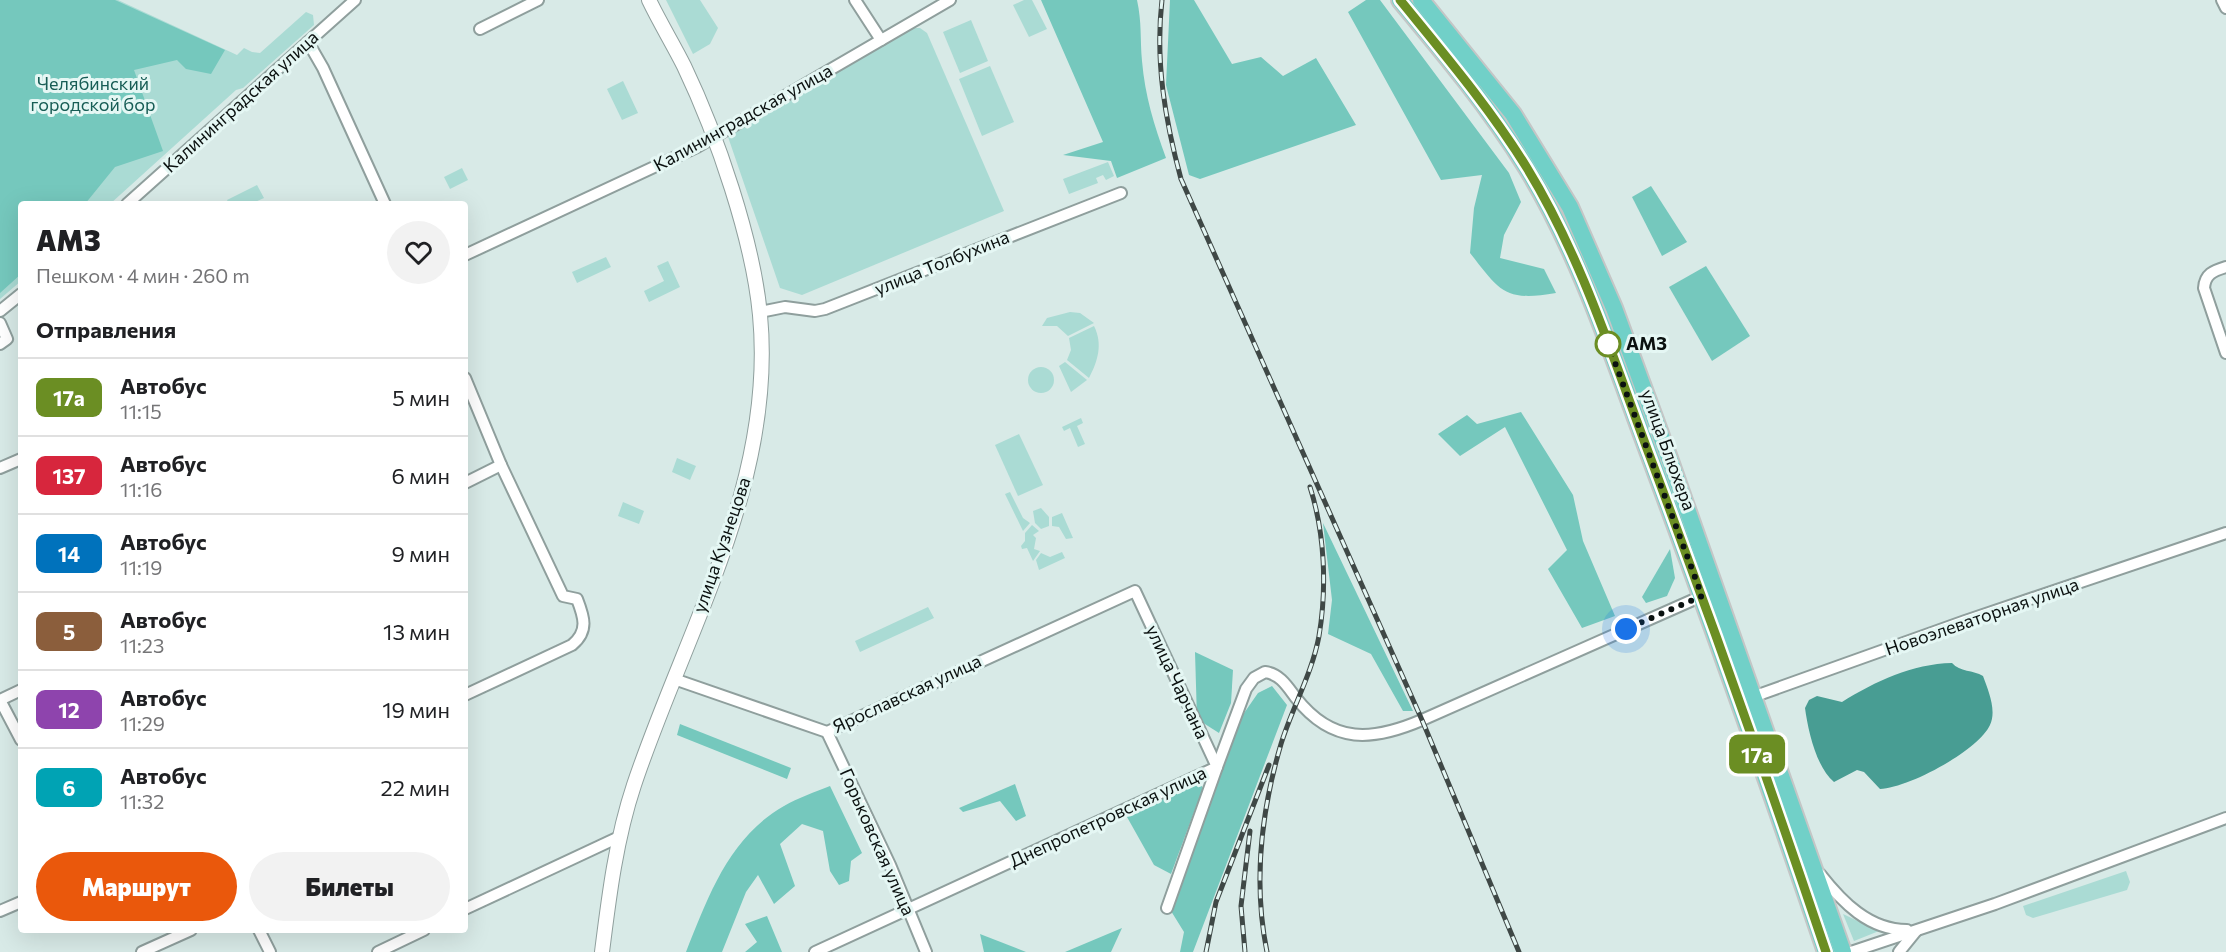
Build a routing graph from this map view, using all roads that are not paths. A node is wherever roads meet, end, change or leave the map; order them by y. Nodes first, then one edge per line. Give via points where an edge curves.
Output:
1 (355, 0) edge
2 (538, 0) edge
3 (649, 0) edge
4 (855, 0) edge
5 (950, 0) edge
6 (1400, 0) edge
7 (1421, 0) edge
8 (2222, 0) edge
9 (2226, 8) edge
10 (480, 29) dead end
11 (881, 40) junction
12 (308, 42) junction
13 (713, 138) junction
14 (1121, 193) dead end
15 (130, 201) edge
16 (384, 201) edge
17 (468, 254) edge
18 (2226, 267) edge
19 (18, 296) edge
20 (0, 311) edge
21 (759, 312) junction
22 (0, 323) edge
23 (0, 344) edge
24 (2226, 353) edge
25 (468, 385) edge
26 (18, 460) edge
27 (501, 465) junction
28 (0, 468) edge
29 (468, 482) edge
30 (2226, 533) edge
31 (1135, 591) joint
32 (1708, 593) junction
33 (674, 679) junction
34 (18, 691) edge
35 (468, 694) edge
36 (1755, 696) junction
37 (0, 700) edge
38 (1738, 702) junction
39 (827, 732) junction
40 (18, 734) edge
41 (1217, 767) junction
42 (2226, 818) edge
43 (619, 837) junction
44 (1811, 862) junction
45 (18, 903) edge
46 (468, 908) edge
47 (1167, 908) dead end
48 (909, 910) junction
49 (0, 911) edge
50 (1916, 930) junction
51 (184, 933) edge
52 (260, 933) edge
53 (414, 933) edge
54 (142, 952) edge
55 (270, 952) edge
56 (378, 952) edge
57 (602, 952) edge
58 (815, 952) edge
59 (926, 952) edge
60 (1826, 952) edge
61 (1843, 952) edge
62 (1851, 952) edge
63 (1899, 952) edge

1 - 12 street, Калининградская улица
2 - 10 street
3 - 13 street, улица Кузнецова via 683,65
4 - 11 street
5 - 11 street, Калининградская улица
6 - 32 main road, улица Блюхера via 1491,113 1561,232
7 - 32 main road, улица Блюхера via 1513,114 1570,207 1614,308
8 - 9 street
11 - 13 street, Калининградская улица
12 - 15 street, Калининградская улица
12 - 16 street
13 - 17 street, Калининградская улица
13 - 21 street, улица Кузнецова via 750,258
14 - 21 street, улица Толбухина via 825,309 785,307
18 - 24 street via 2212,272 2205,279 2204,288
19 - 20 street
21 - 33 street, улица Кузнецова via 760,374 747,477
22 - 23 street via 7,339
25 - 27 street
26 - 28 street
27 - 29 street
27 - 35 street via 562,596 577,599 585,620 580,638 572,645
30 - 36 street, Новоэлеваторная улица
31 - 39 street, Ярославская улица
31 - 41 street, улица Чарчана
32 - 36 main road, улица Блюхера
32 - 38 main road, улица Блюхера
32 - 41 street, Днепропетровская улица via 1381,736 1361,736 1328,726 1298,701 1281,678 1265,672 1246,689
33 - 39 street, Ярославская улица
33 - 43 street, улица Кузнецова via 633,786
34 - 37 street
36 - 38 street, Новоэлеваторная улица
36 - 44 main road, улица Блюхера
37 - 40 street
38 - 60 main road, улица Блюхера
39 - 48 street, Горьковская улица
41 - 47 street
41 - 48 street, Днепропетровская улица
42 - 50 street
43 - 46 street
43 - 57 street, улица Кузнецова
44 - 50 street via 1841,902 1873,923 1894,930
44 - 61 main road, улица Блюхера
45 - 49 street
48 - 58 street, Днепропетровская улица
48 - 59 street, Горьковская улица
50 - 62 street
50 - 63 street
51 - 54 street
52 - 55 street
53 - 56 street

